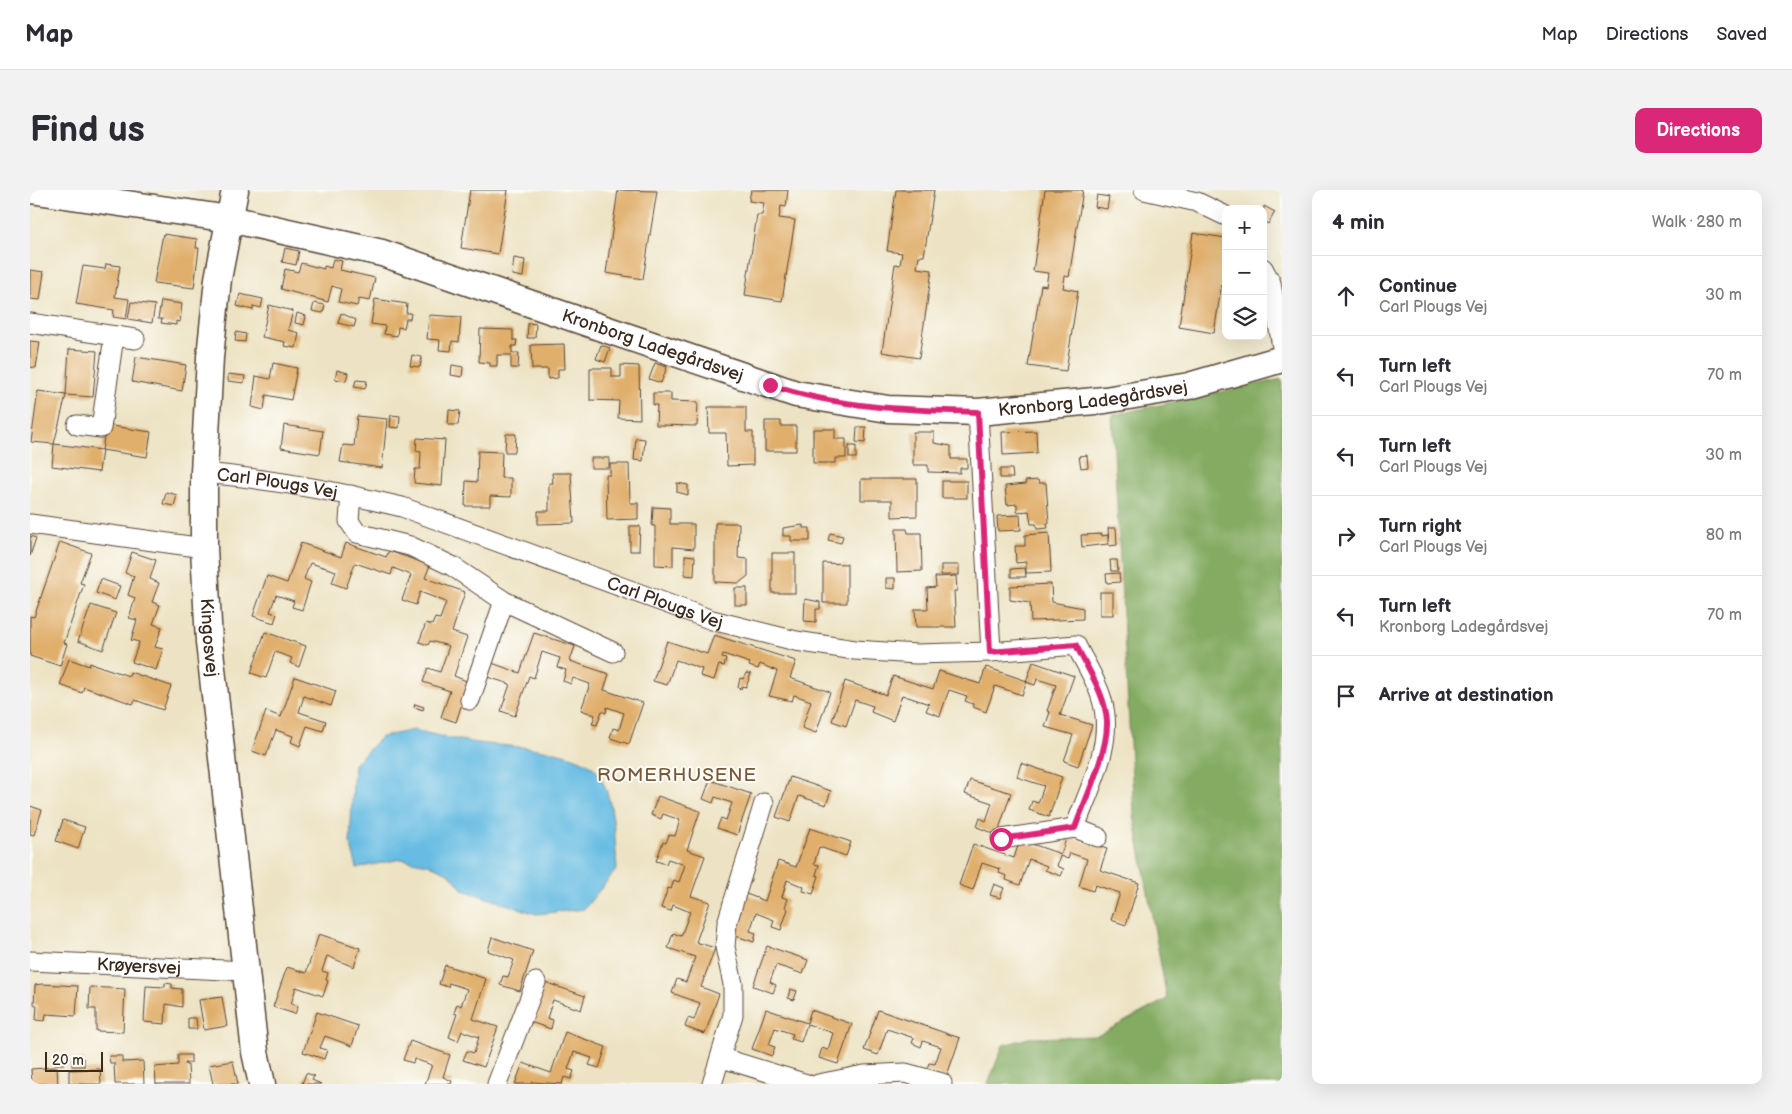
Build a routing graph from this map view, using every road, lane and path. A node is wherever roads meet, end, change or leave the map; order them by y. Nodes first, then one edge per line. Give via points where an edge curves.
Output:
1 (30, 190) edge
2 (236, 190) edge
3 (1144, 190) edge
4 (1222, 214) edge
5 (230, 219) junction
6 (1267, 276) edge
7 (30, 323) edge
8 (114, 336) junction
9 (135, 339) dead end
10 (1282, 347) edge
11 (1282, 359) edge
12 (978, 412) junction
13 (77, 424) dead end
14 (204, 473) junction
15 (351, 495) junction
16 (30, 524) edge
17 (204, 548) junction
18 (504, 601) junction
19 (613, 652) dead end
20 (990, 652) junction
21 (470, 700) dead end
22 (764, 803) dead end
23 (1075, 828) junction
24 (1098, 838) dead end
25 (1001, 839) dead end
26 (30, 961) edge
27 (247, 971) junction
28 (536, 982) dead end
29 (722, 1058) junction
30 (942, 1083) edge
31 (262, 1084) edge
32 (497, 1084) edge
33 (712, 1084) edge
34 (807, 1084) edge
35 (818, 1084) edge

1 - 5 street, Kronborg Ladegårdsvej
2 - 5 street, Kingosvej
3 - 4 street via 1196,202
5 - 12 street, Kronborg Ladegårdsvej via 392,256 796,394 888,409
5 - 14 street, Kingosvej via 218,279 210,357
6 - 10 street
7 - 8 street
8 - 9 street
8 - 13 street via 101,428
11 - 12 street, Kronborg Ladegårdsvej via 1189,386 1105,400
12 - 20 street
14 - 15 street, Carl Plougs Vej via 265,479
14 - 17 street, Kingosvej
15 - 18 street, Carl Plougs Vej via 349,521 357,532 410,546 452,566
15 - 20 street, Carl Plougs Vej via 402,507 712,620 796,642 916,654
16 - 17 street
17 - 27 street, Kingosvej via 209,642
18 - 19 street, Carl Plougs Vej
18 - 21 street
20 - 23 street, Carl Plougs Vej via 1076,645 1102,698 1107,722 1105,744
22 - 29 street via 726,923 725,947 733,984 733,1015
23 - 24 street
23 - 25 street
26 - 27 street, Krøyersvej
27 - 31 street, Kingosvej via 255,1052
28 - 32 street
29 - 33 street
29 - 34 street
30 - 35 street via 904,1073 864,1075

